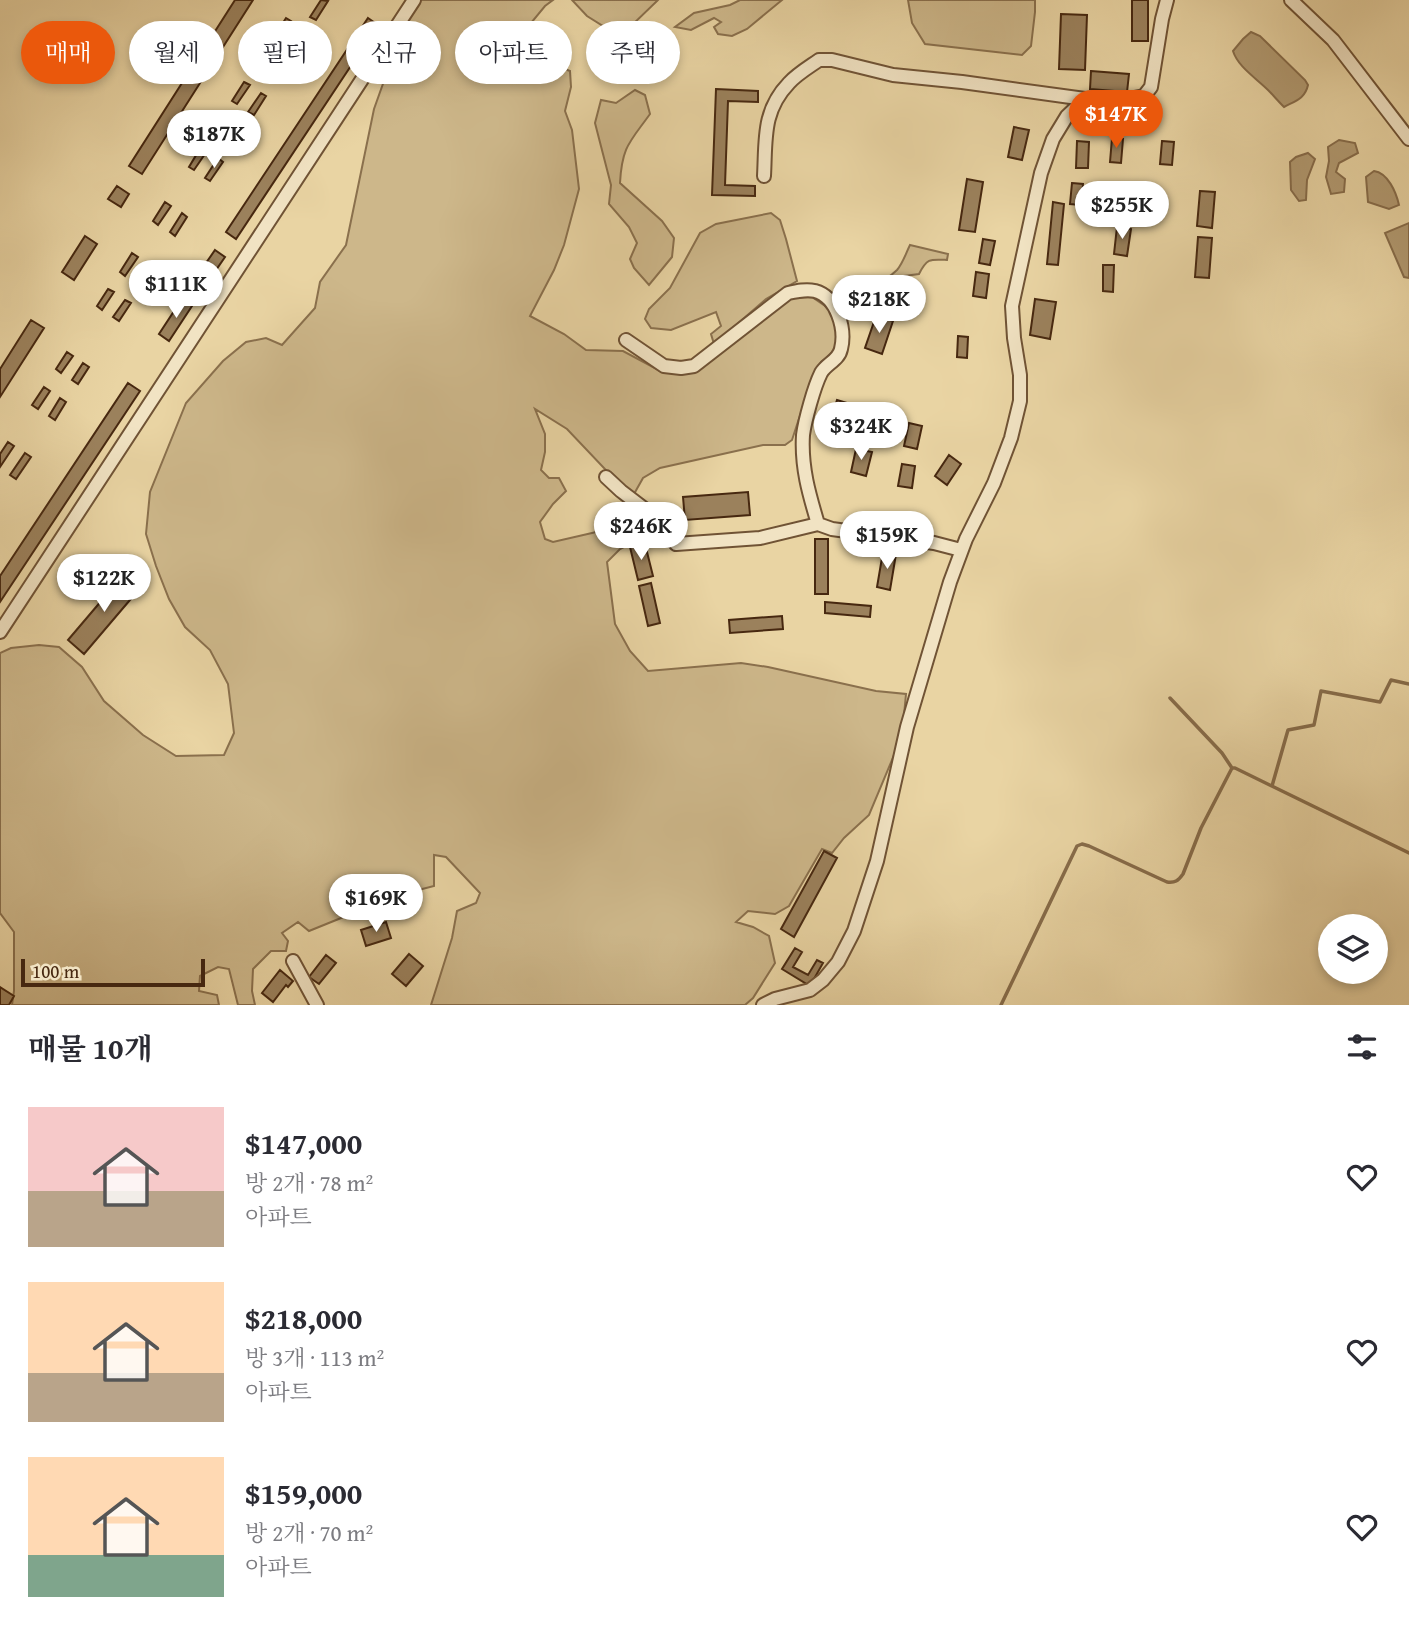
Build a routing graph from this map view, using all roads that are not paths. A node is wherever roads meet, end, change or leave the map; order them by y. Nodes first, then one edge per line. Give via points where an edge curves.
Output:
1 (414, 0) edge
2 (1167, 0) edge
3 (1291, 0) edge
4 (1085, 99) junction
5 (1409, 139) edge
6 (764, 176) dead end
7 (625, 340) dead end
8 (606, 477) dead end
9 (818, 524) junction
10 (961, 550) junction
11 (0, 632) edge
12 (293, 961) dead end
13 (317, 1005) edge
14 (763, 1005) edge

1 - 11 street
2 - 4 street via 1151,87 1144,96
3 - 5 street via 1333,40
4 - 6 street via 893,75 819,60 789,82 773,103 767,123
4 - 10 street via 1066,116 1041,173 1012,306 1020,401 994,483
7 - 9 street via 664,366 694,366 789,293 810,290 829,300 843,332 842,349 821,372 804,433 803,466
8 - 9 street via 655,517 676,544 760,538
9 - 10 street
10 - 14 street via 907,727 877,861 854,931 823,980 810,990
12 - 13 street

